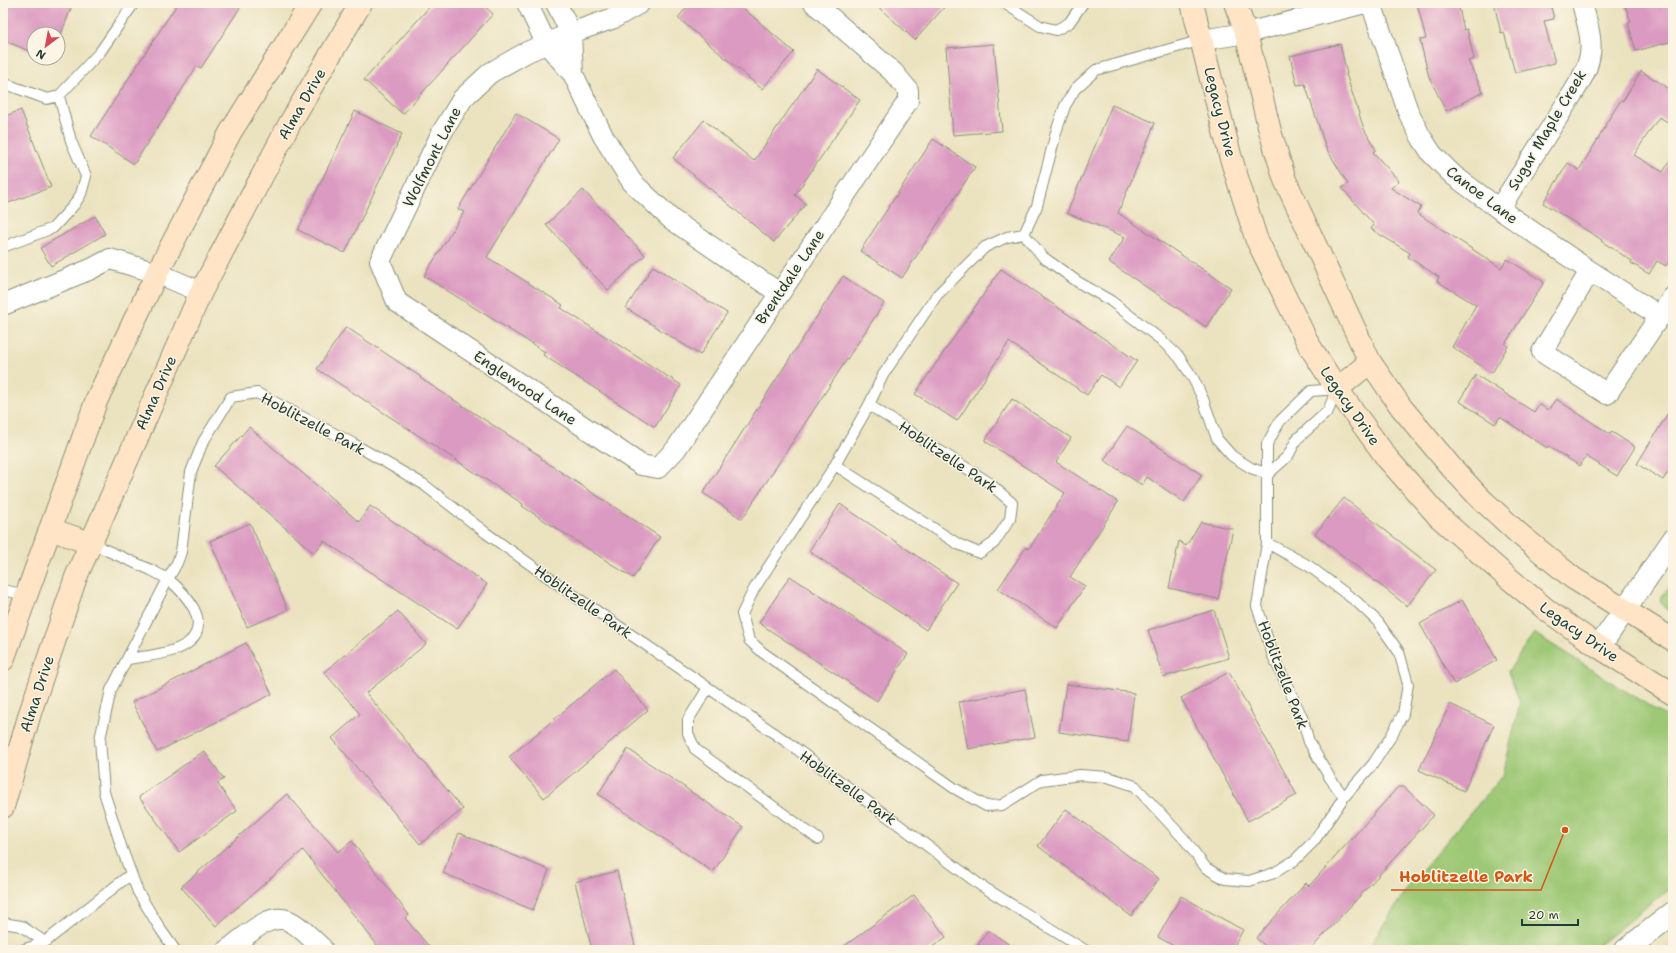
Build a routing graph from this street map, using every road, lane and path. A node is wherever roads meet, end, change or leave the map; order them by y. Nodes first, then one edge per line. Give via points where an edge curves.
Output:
1 (134, 3) edge
2 (311, 3) edge
3 (361, 3) edge
4 (527, 3) edge
5 (556, 3) edge
6 (640, 3) edge
7 (814, 3) edge
8 (1004, 3) edge
9 (1083, 3) edge
10 (1192, 3) edge
11 (1236, 3) edge
12 (1366, 3) edge
13 (1371, 3) edge
14 (1582, 3) edge
15 (571, 33) junction
16 (1246, 33) junction
17 (1202, 40) junction
18 (546, 43) junction
19 (573, 74) junction
20 (3, 83) edge
21 (59, 96) junction
22 (1499, 209) junction
23 (1024, 234) junction
24 (3, 247) edge
25 (1590, 271) junction
26 (157, 273) junction
27 (201, 292) junction
28 (392, 292) joint
29 (779, 293) junction
30 (1673, 297) edge
31 (3, 305) edge
32 (1661, 317) junction
33 (1370, 362) junction
34 (1337, 389) junction
35 (869, 405) junction
36 (665, 461) joint
37 (835, 465) junction
38 (1268, 474) junction
39 (50, 529) junction
40 (1673, 540) edge
41 (90, 543) junction
42 (1267, 543) junction
43 (168, 579) junction
44 (3, 590) edge
45 (26, 595) junction
46 (1625, 610) junction
47 (1673, 640) edge
48 (1599, 647) junction
49 (128, 659) junction
50 (3, 660) edge
51 (708, 688) junction
52 (1673, 694) edge
53 (1344, 798) junction
54 (3, 807) edge
55 (818, 839) dead end
56 (131, 874) junction
57 (1673, 914) edge
58 (3, 923) edge
59 (45, 942) junction
60 (23, 950) edge
61 (175, 950) edge
62 (228, 950) edge
63 (322, 950) edge
64 (1084, 950) edge
65 (1626, 950) edge

1 - 21 lane via 100,52
2 - 26 main road via 230,133
3 - 27 main road, Alma Drive via 290,123
4 - 18 street
5 - 15 street
6 - 15 street, Wolfmont Lane via 614,18
7 - 29 street, Brentdale Lane via 893,72 908,90 908,101
8 - 9 lane via 1040,26 1056,30 1069,23
10 - 17 main road, Legacy Drive
11 - 16 main road
12 - 16 street
13 - 22 street, Canoe Lane via 1409,114 1421,137 1432,154 1453,175
14 - 22 street, Sugar Maple Creek via 1590,40 1590,58 1584,74
15 - 18 street, Wolfmont Lane
15 - 19 street
16 - 17 street
16 - 33 main road via 1285,180
17 - 23 lane via 1096,70 1075,89 1065,106 1037,206
17 - 34 main road, Legacy Drive via 1230,155 1256,238 1309,345
18 - 19 street
18 - 28 street, Wolfmont Lane via 490,73 463,98 441,134 380,261
19 - 29 street via 603,136 632,182 671,219
20 - 21 lane via 47,99
21 - 24 lane via 71,141 86,176 81,194 53,228
22 - 25 street, Canoe Lane
23 - 35 lane via 1007,237 985,247 936,295 882,375
23 - 38 lane via 1043,257 1111,301 1179,357 1203,399 1217,439 1232,456 1251,468
25 - 32 street, Canoe Lane
25 - 32 street via 1542,352 1607,394
26 - 27 street
26 - 31 street via 110,259
26 - 39 main road via 97,399
27 - 41 main road, Alma Drive
28 - 36 street, Englewood Lane via 397,302 641,465 658,468
29 - 36 street, Brentdale Lane via 676,449
30 - 32 street
33 - 34 main road
33 - 46 main road via 1402,407 1479,496 1518,533 1573,578
34 - 38 lane via 1328,411 1298,439 1288,456
34 - 38 lane, Hoblitzelle Park via 1311,391 1280,420 1267,444
34 - 48 main road, Legacy Drive via 1387,458 1439,517 1548,611
35 - 37 lane
35 - 37 lane, Hoblitzelle Park via 988,482 1012,503 1010,519 994,543 979,553 958,544
37 - 53 lane via 754,589 742,614 749,640 762,652 954,788 986,806 1002,805 1042,780 1080,775 1108,777 1135,786 1206,868 1225,878 1249,880 1274,873 1296,860 1314,841
38 - 42 lane, Hoblitzelle Park
39 - 41 main road
39 - 45 main road
40 - 46 street
41 - 43 lane
41 - 54 main road, Alma Drive via 30,713
42 - 53 lane, Hoblitzelle Park via 1257,606 1273,656 1302,717 1309,742
42 - 53 lane via 1309,566 1357,602 1378,622 1399,652 1408,684 1403,714 1373,764
43 - 49 lane, Hoblitzelle Park
43 - 49 lane via 189,600 196,614 198,625 194,636 187,644 177,649
43 - 51 lane, Hoblitzelle Park via 181,552 191,472 203,442 231,397 257,393 423,484 486,533
44 - 45 lane
45 - 50 main road
46 - 47 main road
46 - 48 street
48 - 52 main road, Legacy Drive
49 - 56 lane, Hoblitzelle Park via 111,690 100,739 104,792
51 - 55 lane via 688,720 688,733 694,749
51 - 64 lane, Hoblitzelle Park via 787,742 980,885
56 - 59 lane
56 - 61 lane, Hoblitzelle Park via 138,892
57 - 65 street
58 - 59 lane via 21,926
59 - 60 lane
62 - 63 street via 261,924 278,918 293,924

